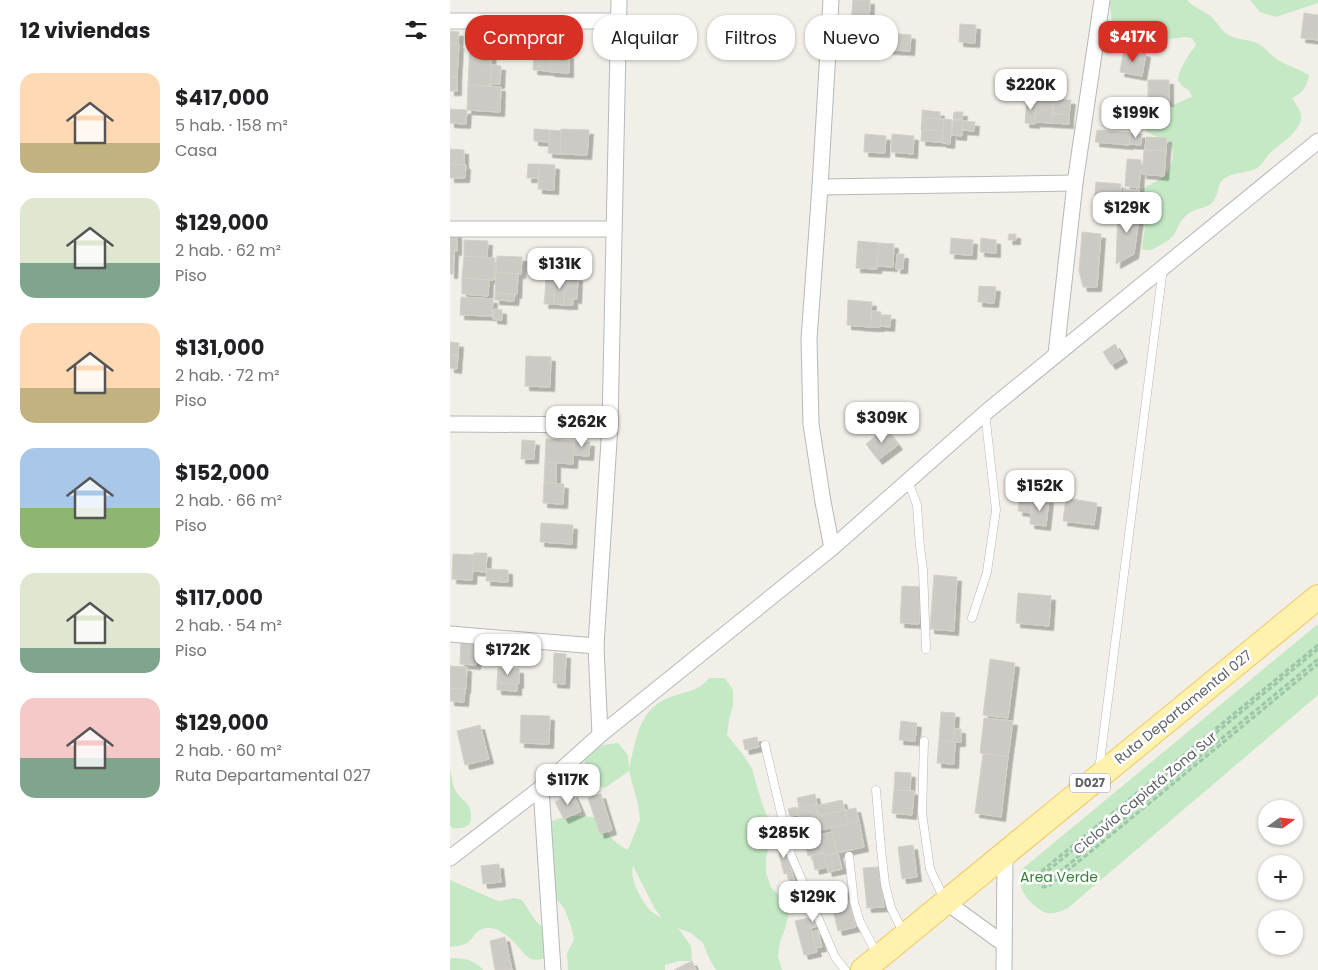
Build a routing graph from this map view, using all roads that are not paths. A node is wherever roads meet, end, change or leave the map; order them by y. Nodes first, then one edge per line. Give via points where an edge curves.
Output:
1 (619, 0) edge
2 (831, 0) edge
3 (1102, 0) edge
4 (618, 15) edge
5 (450, 21) edge
6 (593, 21) edge
7 (617, 60) edge
8 (1318, 141) edge
9 (1075, 184) junction
10 (820, 187) junction
11 (450, 229) edge
12 (614, 229) junction
13 (1163, 266) junction
14 (1056, 354) junction
15 (985, 413) junction
16 (450, 424) edge
17 (610, 425) junction
18 (908, 481) junction
19 (832, 548) junction
20 (1318, 596) edge
21 (972, 618) dead end
22 (450, 634) edge
23 (596, 646) junction
24 (926, 649) dead end
25 (600, 734) junction
26 (924, 741) dead end
27 (765, 746) dead end
28 (1098, 777) junction
29 (541, 788) junction
30 (876, 790) dead end
31 (1005, 853) junction
32 (849, 856) dead end
33 (450, 858) edge
34 (946, 902) junction
35 (905, 936) junction
36 (1004, 944) junction
37 (871, 964) edge
38 (553, 970) edge
39 (845, 970) edge
40 (1004, 970) edge

1 - 4 street
2 - 10 street
3 - 9 street
5 - 6 street
7 - 12 street
8 - 13 street
9 - 10 street
9 - 14 street
10 - 19 street via 809,339 811,424
11 - 12 street
12 - 17 street
13 - 14 street
13 - 28 lane
14 - 15 street
15 - 18 street
15 - 21 lane via 996,510 987,572
16 - 17 street
17 - 23 street
18 - 19 street
18 - 24 lane via 917,505
19 - 25 street
20 - 28 main road, Ruta Departamental 027 / D027
22 - 23 street
23 - 25 street
25 - 29 street
26 - 34 lane via 922,813 930,869
27 - 39 lane via 791,855 835,957
28 - 31 main road, Ruta Departamental 027 / D027
29 - 33 street
29 - 38 street
30 - 35 lane via 886,884 892,908
31 - 34 main road, Ruta Departamental 027 / D027
31 - 36 street
32 - 37 lane via 854,902
34 - 35 main road, Ruta Departamental 027 / D027
34 - 36 street
35 - 37 main road, Ruta Departamental 027 / D027
36 - 40 street

